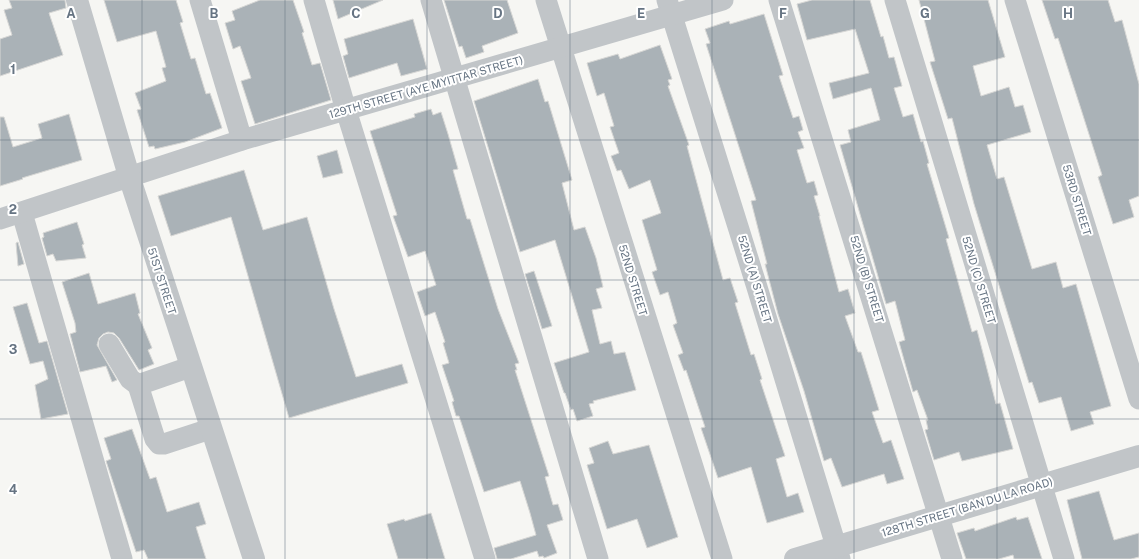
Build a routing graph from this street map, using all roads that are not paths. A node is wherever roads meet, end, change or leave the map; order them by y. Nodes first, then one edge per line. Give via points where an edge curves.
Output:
1 (77, 0) edge
2 (200, 0) edge
3 (314, 0) edge
4 (431, 0) edge
5 (546, 0) edge
6 (723, 0) edge
7 (779, 0) edge
8 (895, 0) edge
9 (1015, 0) edge
10 (669, 8) edge
11 (561, 47) junction
12 (455, 78) junction
13 (346, 110) junction
14 (242, 140) junction
15 (129, 176) junction
16 (22, 212) junction
17 (0, 219) edge
18 (109, 344) dead end
19 (190, 367) junction
20 (138, 385) junction
21 (1139, 399) edge
22 (210, 429) junction
23 (1139, 456) edge
24 (1042, 484) junction
25 (939, 516) junction
26 (838, 553) edge
27 (122, 559) edge
28 (254, 559) edge
29 (485, 559) edge
30 (598, 559) edge
31 (722, 559) edge
32 (795, 559) edge
33 (952, 559) edge
34 (1064, 559) edge

1 - 15 street, 51ST STREET
2 - 14 street
3 - 13 street
4 - 12 street
5 - 11 street, 52ND STREET
6 - 10 street, 129TH STREET (AYE MYITTAR STREET)
7 - 25 street, 52ND (B) STREET
8 - 24 street, 52ND (C) STREET
9 - 21 street, 53RD STREET
10 - 11 street, 129TH STREET (AYE MYITTAR STREET)
10 - 26 street, 52ND (A) STREET
11 - 12 street, 129TH STREET (AYE MYITTAR STREET)
11 - 31 street, 52ND STREET
12 - 13 street, 129TH STREET (AYE MYITTAR STREET)
12 - 30 street
13 - 14 street, 129TH STREET (AYE MYITTAR STREET)
13 - 29 street
14 - 15 street, 129TH STREET (AYE MYITTAR STREET)
15 - 16 street, 129TH STREET (AYE MYITTAR STREET)
15 - 19 street, 51ST STREET
16 - 17 street, 129TH STREET (AYE MYITTAR STREET)
16 - 27 street
18 - 20 street via 130,379
19 - 20 street
19 - 22 street, 51ST STREET
20 - 22 street via 159,444
22 - 28 street, 51ST STREET
23 - 24 street, 128TH STREET (BAN DU LA ROAD)
24 - 25 street, 128TH STREET (BAN DU LA ROAD)
24 - 34 street, 52ND (C) STREET
25 - 26 street, 128TH STREET (BAN DU LA ROAD)
25 - 33 street, 52ND (B) STREET
26 - 32 street, 128TH STREET (BAN DU LA ROAD)

